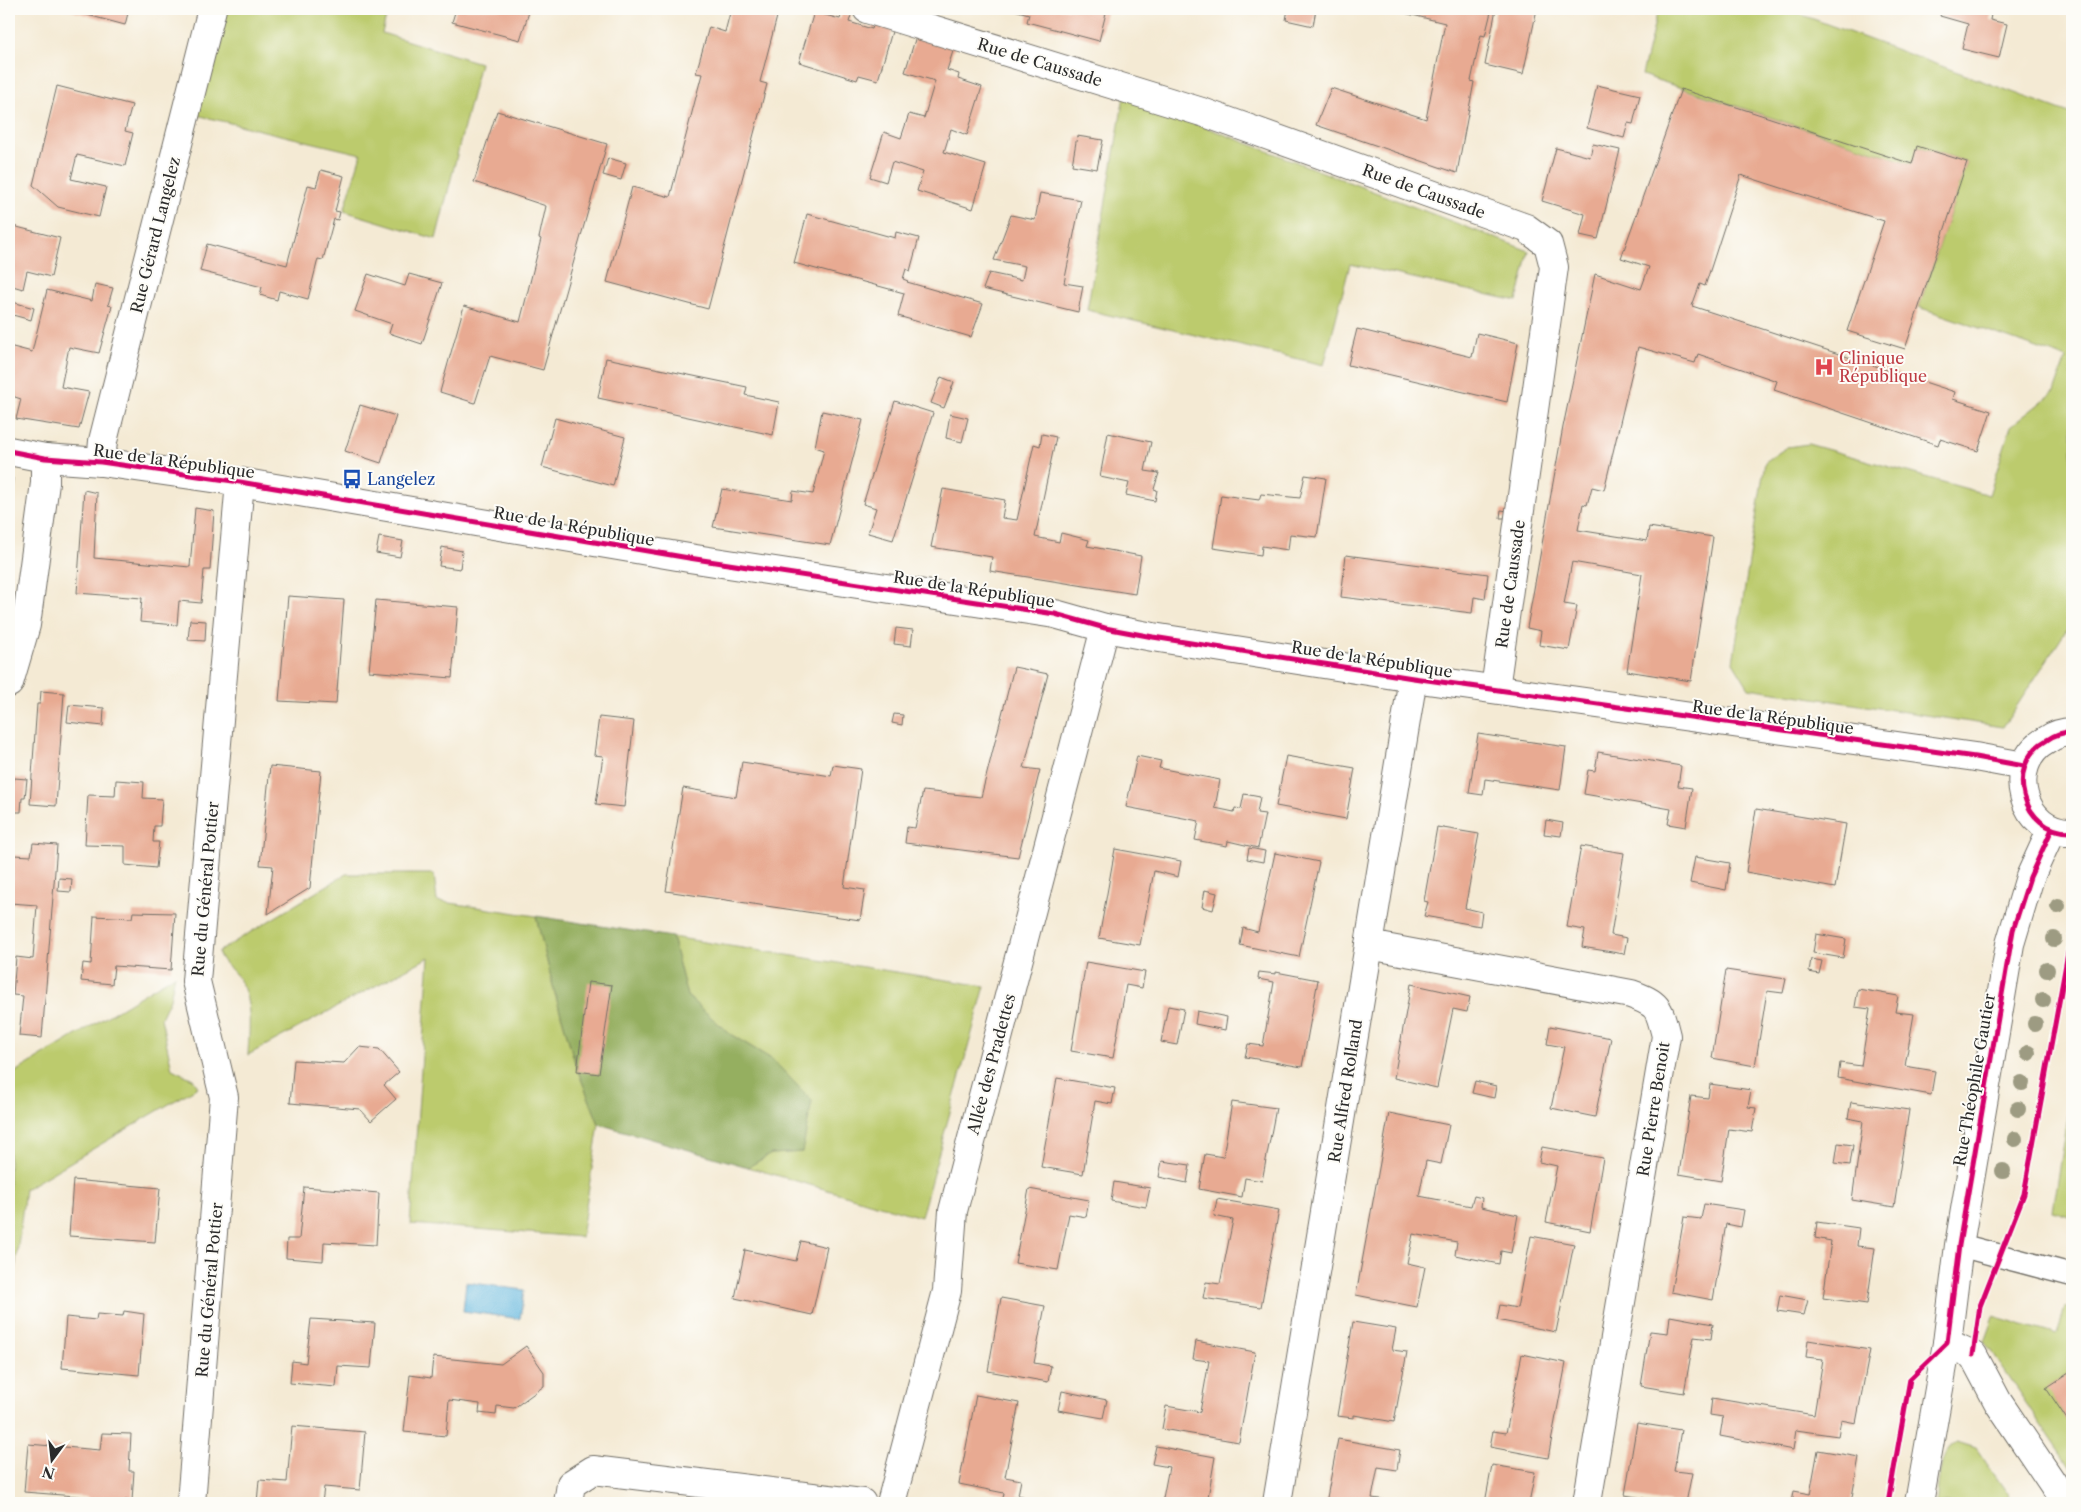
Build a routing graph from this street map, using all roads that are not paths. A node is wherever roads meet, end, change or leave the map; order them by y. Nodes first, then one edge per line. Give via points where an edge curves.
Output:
1 (212, 9) edge
2 (867, 9) edge
3 (9, 451) edge
4 (46, 458) junction
5 (101, 462) junction
6 (240, 482) junction
7 (1105, 628) junction
8 (1412, 678) junction
9 (9, 683) edge
10 (1495, 689) junction
11 (2072, 732) edge
12 (2024, 766) junction
13 (2062, 830) edge
14 (1369, 946) junction
15 (1959, 1245) junction
16 (2072, 1275) edge
17 (1946, 1343) junction
18 (191, 1503) edge
19 (568, 1503) edge
20 (862, 1503) edge
21 (891, 1503) edge
22 (1277, 1503) edge
23 (1587, 1503) edge
24 (1919, 1503) edge
25 (2066, 1503) edge

1 - 5 street, Rue Gérard Langelez via 103,441
2 - 10 street, Rue de Caussade via 1205,113 1526,228 1548,244 1554,267
3 - 4 street, Rue de la République
4 - 5 street, Rue de la République
4 - 9 street via 26,625
5 - 6 street, Rue de la République
6 - 7 street, Rue de la République via 689,558 1055,614
6 - 18 street, Rue du Général Pottier via 196,981 224,1097
7 - 8 street, Rue de la République
7 - 21 street, Allée des Pradettes via 953,1211 947,1291
8 - 10 street, Rue de la République
8 - 14 street, Rue Alfred Rolland
10 - 12 street, Rue de la République
11 - 12 street via 2041,743
12 - 13 street via 2023,796 2030,810 2040,821
13 - 15 street, Rue Théophile Gautier via 2030,877 2013,930
14 - 22 street, Rue Alfred Rolland
14 - 23 street, Rue Pierre Benoit via 1630,994 1650,1001 1660,1014 1666,1036
15 - 16 lane
15 - 17 street, Rue Théophile Gautier
17 - 24 street, Rue Théophile Gautier
17 - 25 street via 1973,1355 1998,1402
19 - 20 street via 571,1484 593,1470

